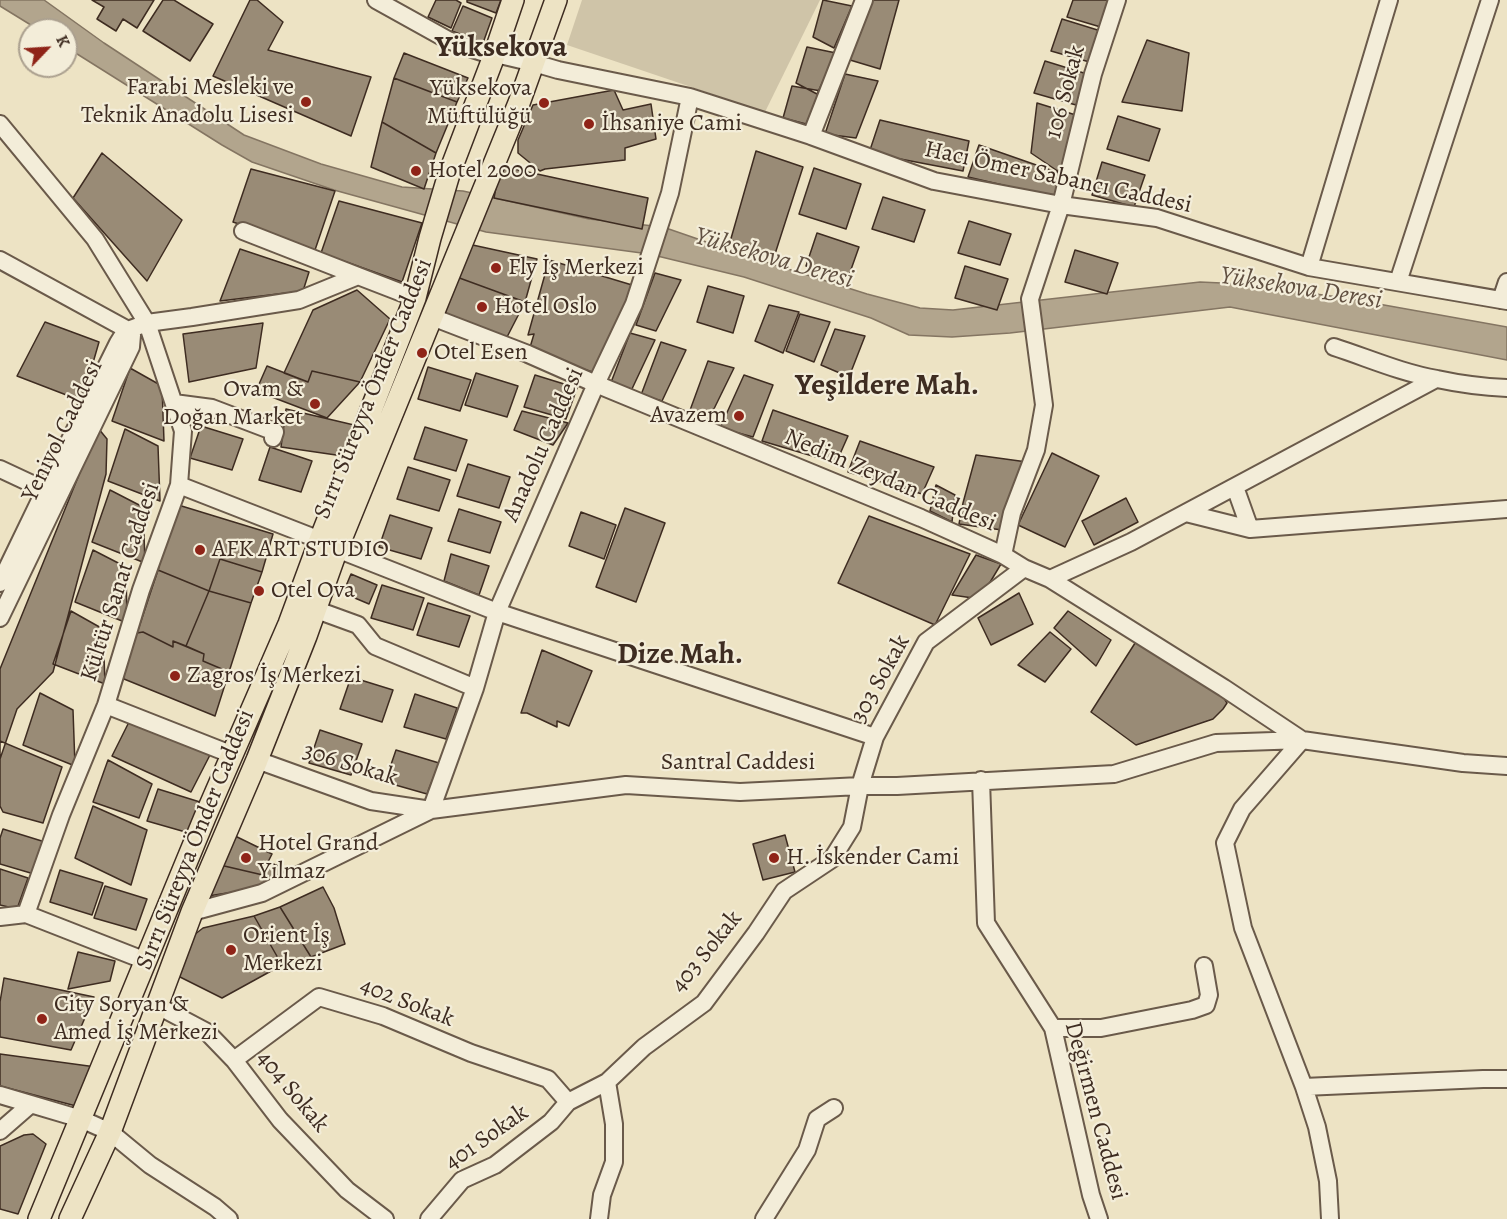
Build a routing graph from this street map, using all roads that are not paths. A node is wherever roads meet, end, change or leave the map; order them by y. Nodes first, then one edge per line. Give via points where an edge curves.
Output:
1 (376, 0) edge
2 (513, 0) edge
3 (556, 0) edge
4 (864, 0) edge
5 (1117, 0) edge
6 (1389, 0) edge
7 (1490, 0) edge
8 (497, 56) junction
9 (534, 63) junction
10 (690, 97) junction
11 (0, 124) edge
12 (811, 136) junction
13 (1061, 205) junction
14 (243, 231) dead end
15 (0, 260) edge
16 (1309, 267) junction
17 (358, 276) junction
18 (1398, 282) junction
19 (1507, 282) edge
20 (415, 298) junction
21 (1504, 300) edge
22 (432, 317) junction
23 (147, 323) junction
24 (129, 330) junction
25 (1334, 347) dead end
26 (1436, 379) junction
27 (596, 384) junction
28 (1507, 388) edge
29 (174, 403) junction
30 (273, 438) dead end
31 (0, 469) edge
32 (179, 485) junction
33 (1235, 487) junction
34 (45, 490) junction
35 (1507, 510) edge
36 (1186, 513) junction
37 (1250, 529) junction
38 (328, 545) junction
39 (1003, 555) junction
40 (1024, 568) junction
41 (1050, 579) junction
42 (0, 583) edge
43 (315, 609) junction
44 (497, 612) junction
45 (0, 618) edge
46 (475, 688) junction
47 (106, 705) junction
48 (875, 737) junction
49 (1302, 740) junction
50 (232, 755) junction
51 (257, 760) junction
52 (1507, 766) edge
53 (981, 780) junction
54 (860, 786) junction
55 (431, 810) junction
56 (192, 912) junction
57 (26, 914) junction
58 (0, 917) edge
59 (146, 961) junction
60 (1204, 966) dead end
61 (156, 1005) junction
62 (1053, 1028) junction
63 (234, 1060) junction
64 (1507, 1079) edge
65 (607, 1083) junction
66 (1304, 1087) junction
67 (0, 1095) edge
68 (568, 1102) junction
69 (31, 1104) junction
70 (834, 1108) dead end
71 (81, 1119) junction
72 (0, 1131) edge
73 (110, 1132) junction
74 (39, 1219) edge
75 (70, 1219) edge
76 (229, 1219) edge
77 (385, 1219) edge
78 (429, 1219) edge
79 (599, 1219) edge
80 (764, 1219) edge
81 (1099, 1219) edge
82 (1330, 1219) edge

1 - 8 street, Hacı Ömer Sabancı Caddesi via 448,40
2 - 8 main road, Sırrı Süreyya Önder Caddesi
3 - 9 main road, Sırrı Süreyya Önder Caddesi
4 - 12 street
5 - 13 street, 106 Sokak via 1093,74
6 - 16 street
7 - 18 street
8 - 9 street, Hacı Ömer Sabancı Caddesi
8 - 20 main road, Sırrı Süreyya Önder Caddesi via 449,174
9 - 10 street, Hacı Ömer Sabancı Caddesi
9 - 22 main road, Sırrı Süreyya Önder Caddesi
10 - 12 street, Hacı Ömer Sabancı Caddesi
10 - 27 street, Anadolu Caddesi via 670,193 634,304
11 - 23 street, Kültür Sanat Caddesi via 95,239
12 - 13 street, Hacı Ömer Sabancı Caddesi via 934,181
13 - 16 street, Hacı Ömer Sabancı Caddesi via 1157,218
13 - 39 street, 106 Sokak via 1030,299 1044,405 1036,450 1012,513
14 - 17 street
15 - 24 street
16 - 18 street, Hacı Ömer Sabancı Caddesi
17 - 20 street
17 - 23 street via 299,300
18 - 21 street, Hacı Ömer Sabancı Caddesi
19 - 21 street
20 - 38 main road, Sırrı Süreyya Önder Caddesi
22 - 27 street, Nedim Zeydan Caddesi
22 - 38 main road, Sırrı Süreyya Önder Caddesi
23 - 24 street
23 - 29 street, Kültür Sanat Caddesi
24 - 34 street, Yeniyol Caddesi via 123,334
24 - 45 street, Yeniyol Caddesi via 131,347
25 - 26 street
26 - 28 street
26 - 33 street
27 - 39 street, Nedim Zeydan Caddesi
27 - 44 street, Anadolu Caddesi
29 - 30 street via 212,408 275,432
29 - 32 street, Kültür Sanat Caddesi via 183,431
31 - 34 street
32 - 38 street
32 - 47 street, Kültür Sanat Caddesi
33 - 36 street
33 - 37 street
34 - 42 street, Yeniyol Caddesi
35 - 37 street
36 - 37 street
36 - 41 street
38 - 43 main road, Sırrı Süreyya Önder Caddesi
38 - 44 street
38 - 50 main road, Sırrı Süreyya Önder Caddesi
39 - 40 street, Nedim Zeydan Caddesi
40 - 41 street, Nedim Zeydan Caddesi
40 - 48 street, 303 Sokak via 926,642
41 - 49 street, Nedim Zeydan Caddesi
43 - 46 street via 358,625 375,646
43 - 51 main road, Sırrı Süreyya Önder Caddesi
44 - 46 street, Anadolu Caddesi
44 - 48 street
46 - 55 street, Anadolu Caddesi
47 - 50 street
47 - 57 street, Kültür Sanat Caddesi
48 - 54 street, 303 Sokak
49 - 52 street, Santral Caddesi
49 - 53 street, Santral Caddesi via 1216,743 1114,774
49 - 66 street via 1242,809 1225,843 1243,928
50 - 59 main road, Sırrı Süreyya Önder Caddesi
51 - 55 street, 306 Sokak via 371,801
51 - 56 main road, Sırrı Süreyya Önder Caddesi
53 - 54 street, Santral Caddesi
53 - 62 street, Değirmen Caddesi via 986,923
54 - 55 street, Santral Caddesi via 740,792 626,785
54 - 65 street, 403 Sokak via 852,827 832,859 783,891 704,1002 644,1047
55 - 56 street, Santral Caddesi via 261,893
56 - 61 main road, Sırrı Süreyya Önder Caddesi
57 - 58 street
57 - 59 street
59 - 71 main road, Sırrı Süreyya Önder Caddesi
60 - 62 street via 1209,995 1206,1005 1101,1028
61 - 63 street, 404 Sokak via 207,1032
61 - 73 main road, Sırrı Süreyya Önder Caddesi
62 - 81 street, Değirmen Caddesi
63 - 68 street, 402 Sokak via 319,997 383,1016 471,1053 548,1079
63 - 77 street, 404 Sokak via 280,1120 347,1190
64 - 66 street
65 - 68 street, 401 Sokak
65 - 79 street via 614,1124 614,1162 602,1195
66 - 82 street via 1328,1181
67 - 69 street
68 - 78 street, 401 Sokak via 550,1122 495,1165 462,1180
69 - 71 street
69 - 72 street
70 - 80 street via 817,1119 807,1150
71 - 73 street
71 - 74 main road, Sırrı Süreyya Önder Caddesi
73 - 75 main road, Sırrı Süreyya Önder Caddesi
73 - 76 street via 150,1165

